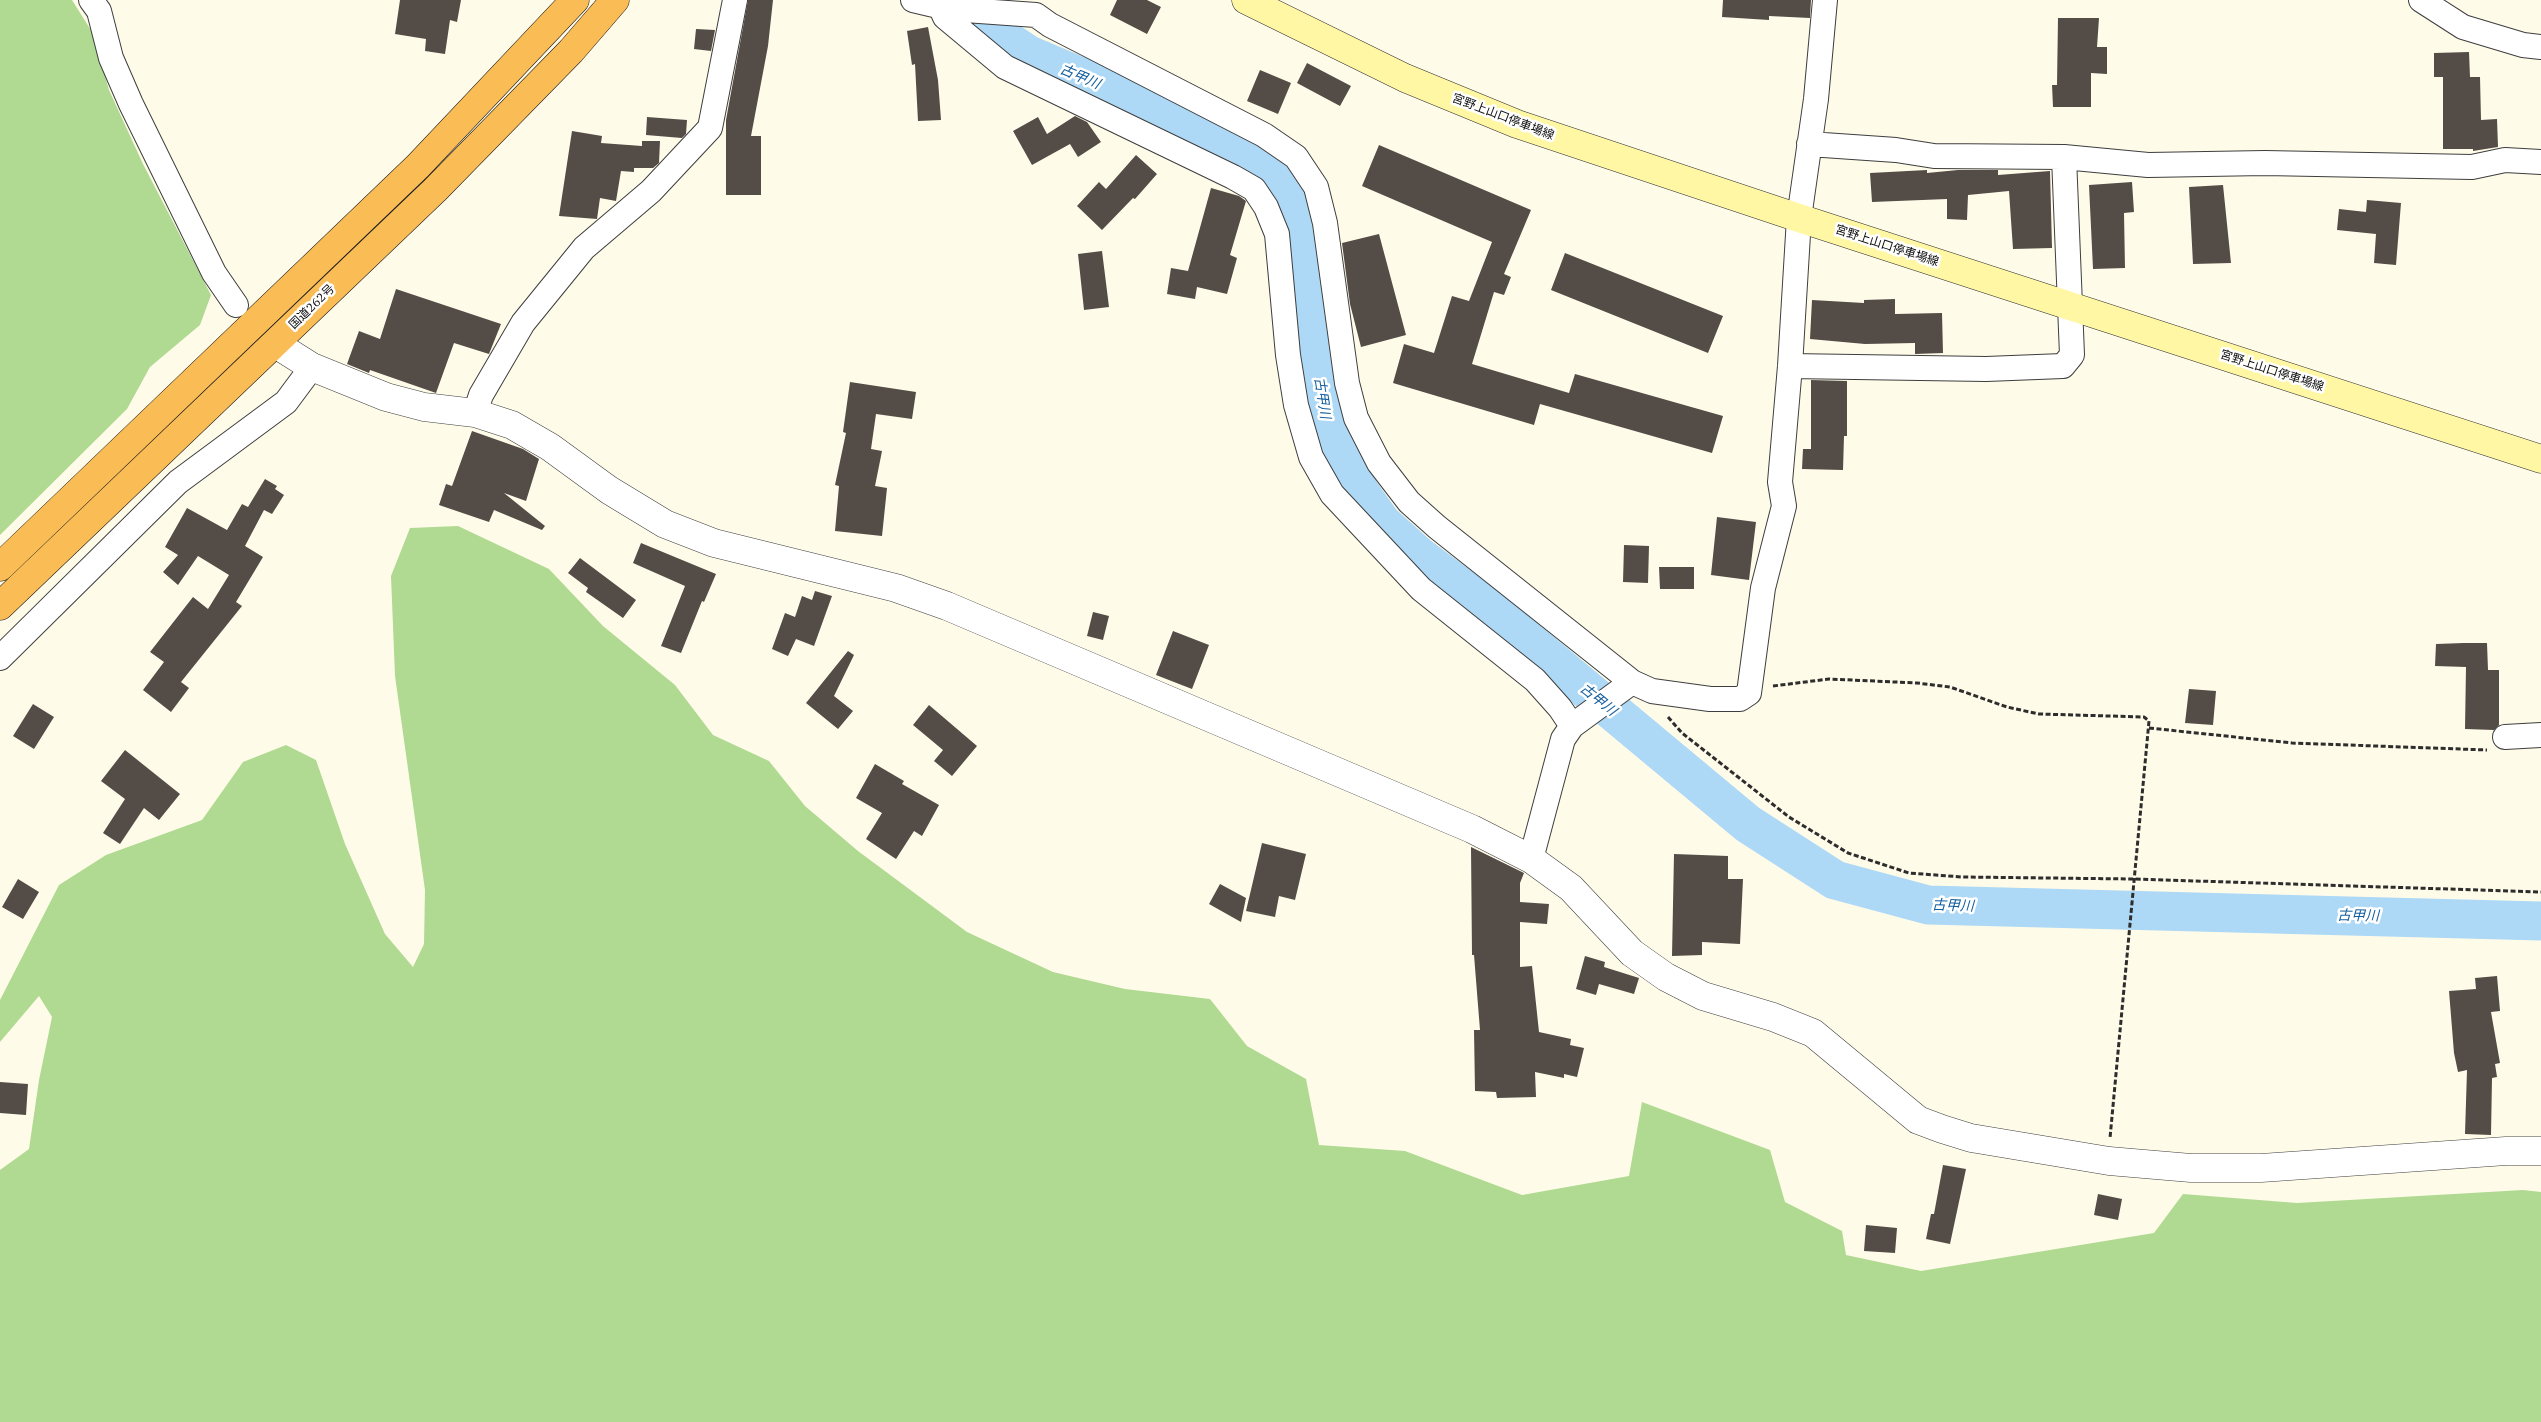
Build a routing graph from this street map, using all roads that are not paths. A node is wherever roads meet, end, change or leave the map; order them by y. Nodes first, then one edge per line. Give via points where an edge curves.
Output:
1 (575, 0) edge
2 (615, 0) edge
3 (735, 0) edge
4 (913, 0) edge
5 (1246, 0) edge
6 (1825, 0) edge
7 (2420, 0) edge
8 (100, 4) edge
9 (946, 7) junction
10 (2541, 47) edge
11 (1809, 144) junction
12 (2064, 157) junction
13 (2541, 162) edge
14 (1799, 218) junction
15 (2070, 304) junction
16 (236, 305) dead end
17 (285, 350) dead end
18 (1790, 366) junction
19 (312, 367) junction
20 (475, 412) junction
21 (2541, 459) edge
22 (0, 567) edge
23 (0, 606) edge
24 (0, 658) edge
25 (1636, 687) junction
26 (1580, 721) junction
27 (2541, 735) edge
28 (2505, 737) road end
29 (1531, 859) junction
30 (2541, 1152) edge

1 - 22 highway via 418,166
2 - 23 highway, 国道262号 via 571,52 435,190
3 - 20 street via 710,128 651,191 584,248 523,323 481,395
4 - 9 street
5 - 14 main road, 宮野上山口停車場線 via 1404,78 1517,124
6 - 11 street
7 - 10 street via 2463,27 2523,45
8 - 16 street via 111,58 131,104 214,273
9 - 25 street via 1036,15 1264,135 1296,157 1316,187 1325,223 1347,383 1356,418 1379,463 1409,502
9 - 26 street via 945,17 1005,67 1254,189 1277,234 1296,405 1311,457 1332,494 1421,589 1535,680 1560,708
11 - 12 street via 1934,156
11 - 14 street
12 - 13 street via 2148,165 2265,163 2472,167 2505,160
12 - 15 street
14 - 15 main road, 宮野上山口停車場線
14 - 18 street
15 - 18 street via 2072,355 2063,366 1966,369
15 - 21 main road, 宮野上山口停車場線
17 - 19 street
18 - 25 street via 1780,482 1784,506 1764,588 1749,693 1740,699 1710,699
19 - 20 street via 386,397 424,407
19 - 24 street via 286,402 178,482
20 - 29 street via 512,425 550,447 609,490 665,524 714,543 896,588 947,606 1472,829
25 - 26 street
26 - 29 street via 1563,740
27 - 28 street
29 - 30 street via 1571,888 1632,953 1666,977 1703,996 1813,1033 1918,1120 1971,1138 2109,1161 2191,1168 2260,1168 2506,1151

